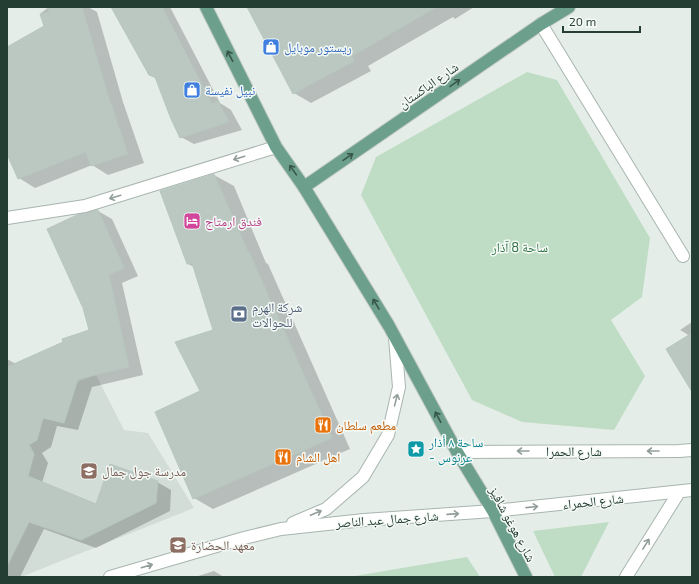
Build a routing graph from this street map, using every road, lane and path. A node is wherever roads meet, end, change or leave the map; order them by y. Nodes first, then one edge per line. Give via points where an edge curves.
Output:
1 (206, 7) edge
2 (569, 7) edge
3 (541, 24) junction
4 (276, 147) junction
5 (304, 187) junction
6 (7, 218) edge
7 (683, 256) dead end
8 (395, 338) junction
9 (692, 450) edge
10 (457, 452) junction
11 (692, 490) edge
12 (679, 492) junction
13 (493, 511) junction
14 (280, 529) junction
15 (110, 577) edge
16 (526, 577) edge
17 (626, 577) edge

4 -> 1 main road, شارع هوغو شافيز
2 - 3 main road, شارع الباكستان
5 -> 3 main road, شارع الباكستان
3 - 7 street
5 -> 4 main road, شارع هوغو شافيز
4 -> 6 street via 85,206
8 -> 5 main road, شارع هوغو شافيز
10 -> 8 main road, شارع هوغو شافيز
14 -> 8 street, شارع جمال عبد الناصر via 326,509 363,477 388,435 399,387
9 -> 10 street, شارع الحمرا
10 - 13 main road, شارع هوغو شافيز
11 - 12 street, شارع الحمراء
13 -> 12 street, شارع الحمراء
17 -> 12 street
14 -> 13 street, شارع جمال عبد الناصر
13 - 16 main road, شارع هوغو شافيز
15 -> 14 street, شارع جمال عبد الناصر

